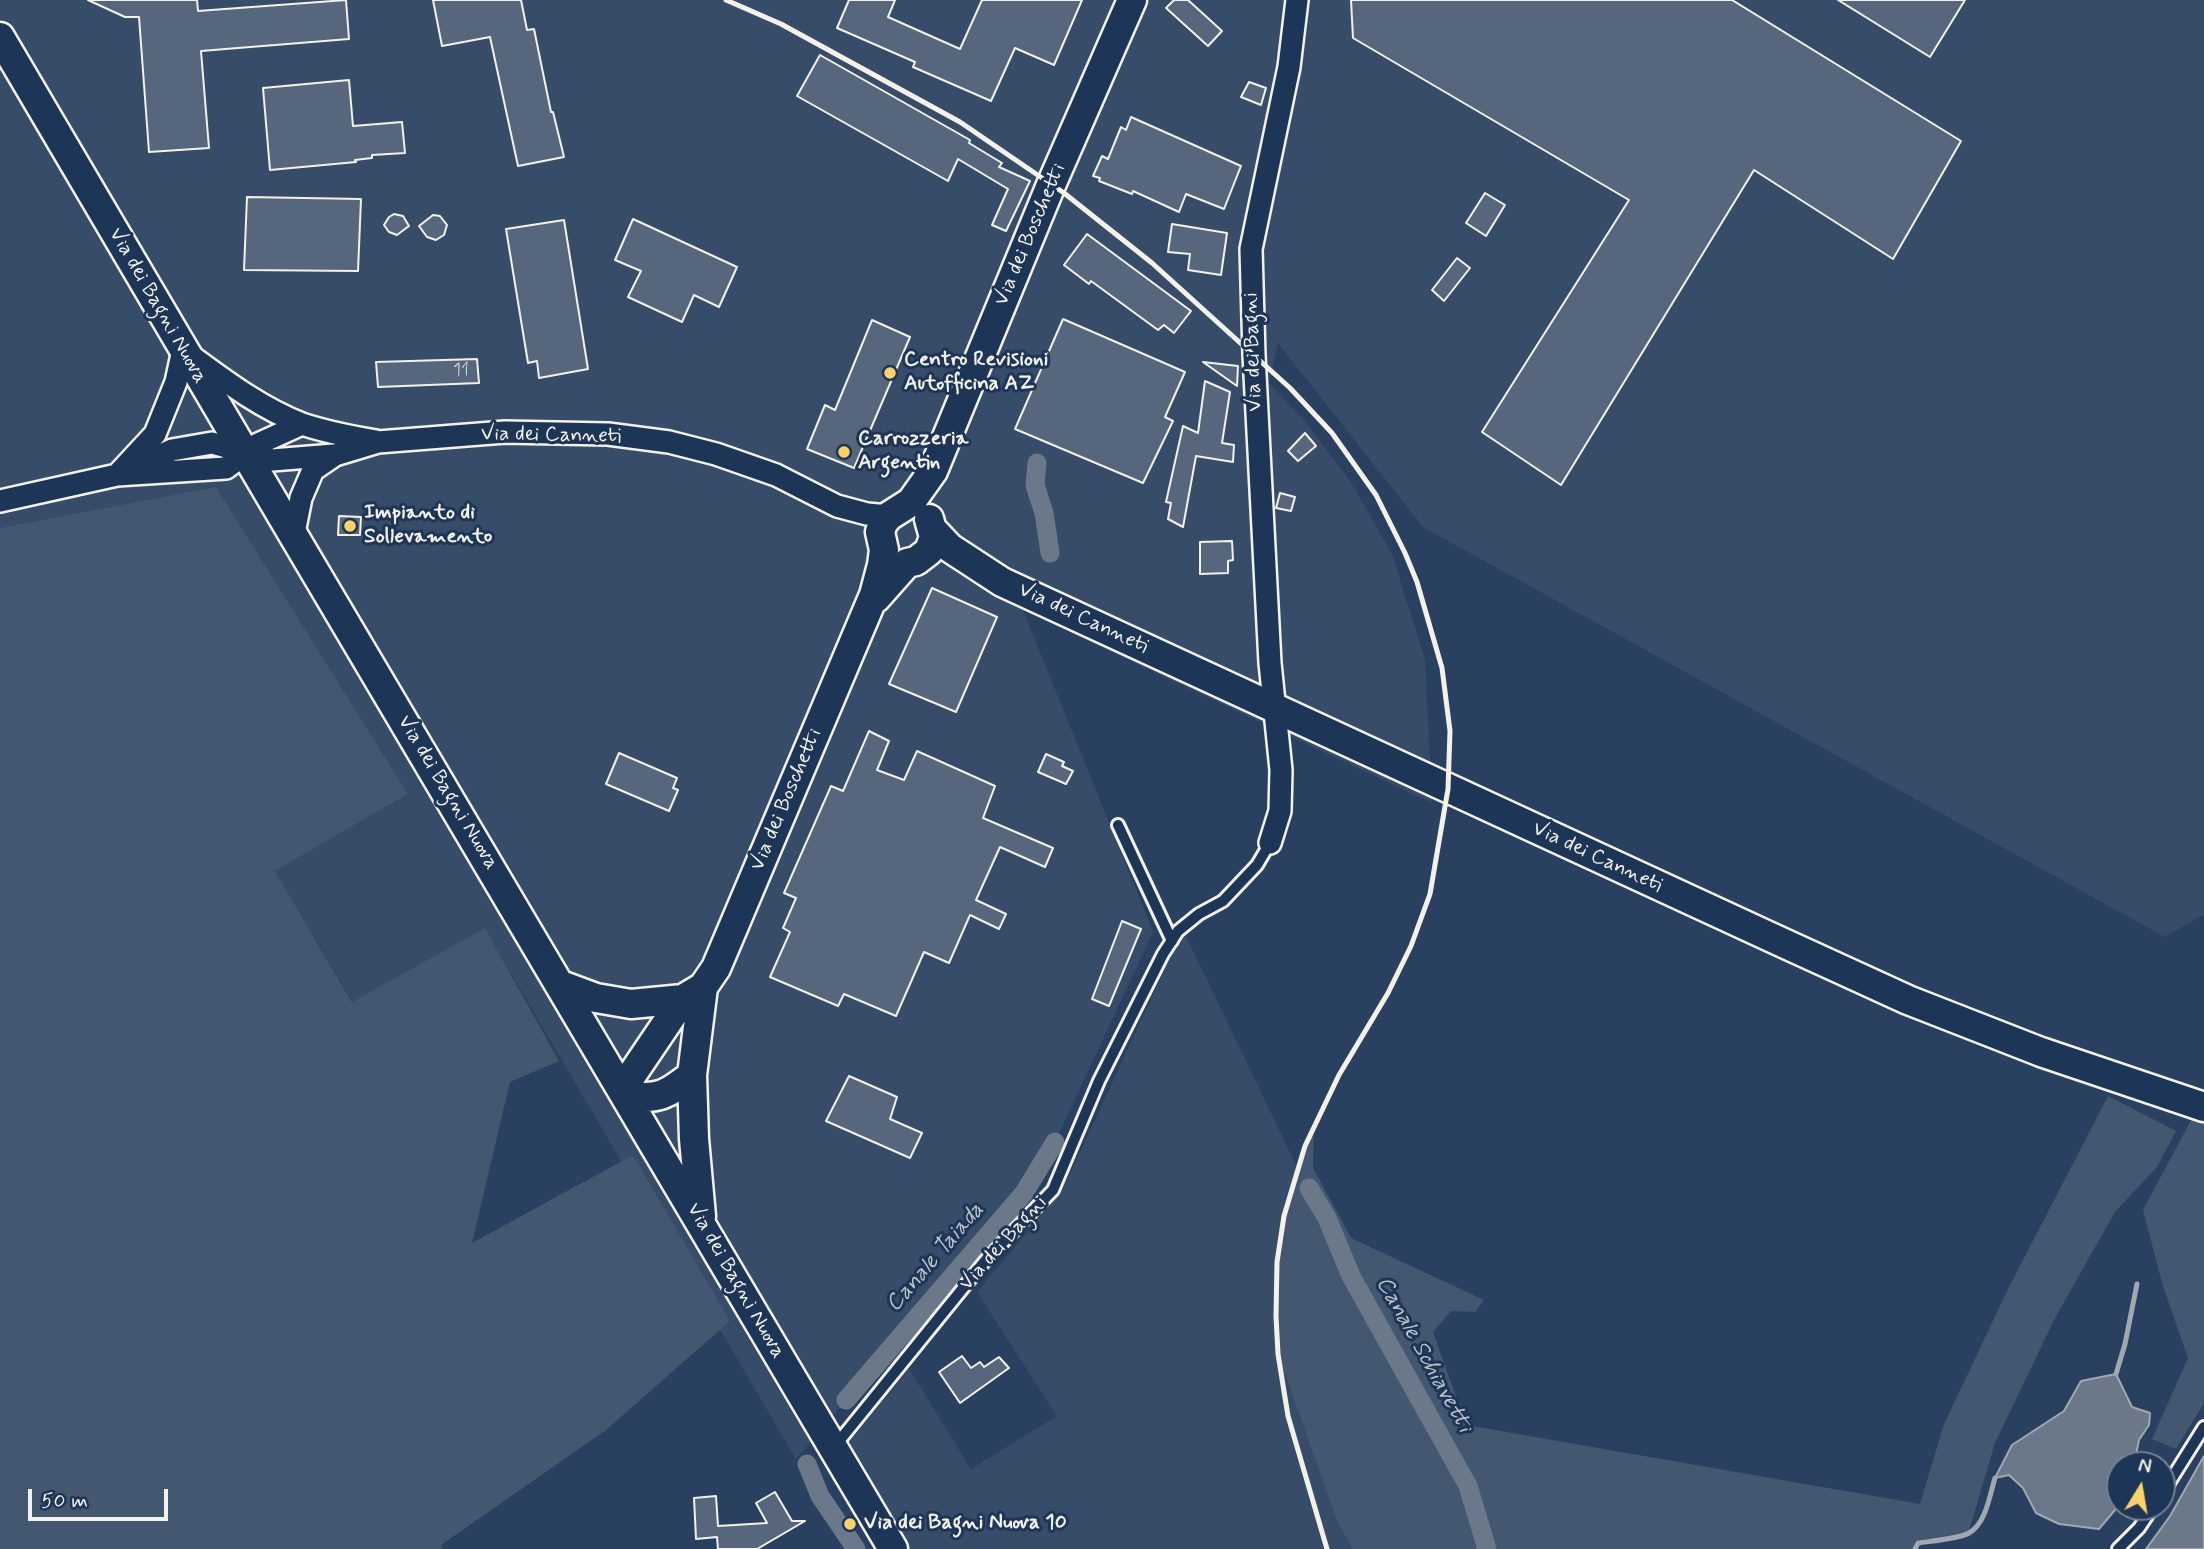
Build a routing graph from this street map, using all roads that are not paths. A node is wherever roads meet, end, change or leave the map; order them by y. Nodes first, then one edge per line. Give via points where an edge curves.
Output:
1 (1132, 0) edge
2 (1297, 0) edge
3 (0, 37) edge
4 (183, 349) junction
5 (302, 424) junction
6 (378, 442) junction
7 (243, 453) junction
8 (335, 455) junction
9 (933, 471) junction
10 (117, 475) junction
11 (0, 501) edge
12 (931, 525) junction
13 (293, 538) junction
14 (897, 540) junction
15 (1002, 582) junction
16 (1276, 707) junction
17 (1118, 825) dead end
18 (1270, 843) joint
19 (1175, 936) junction
20 (562, 985) junction
21 (693, 993) junction
22 (692, 1075) junction
23 (626, 1095) junction
24 (2204, 1107) edge
25 (701, 1223) junction
26 (2204, 1427) edge
27 (833, 1448) junction
28 (2176, 1471) edge
29 (2144, 1521) edge
30 (893, 1549) edge
31 (2118, 1549) edge

1 - 9 street, Via dei Boschetti
2 - 16 street, Via dei Bagni via 1289,67 1251,249 1270,663
3 - 4 street, Via dei Bagni Nuova
4 - 5 street, Via dei Canneti via 226,382
4 - 7 street, Via dei Bagni Nuova
4 - 10 street via 176,382 155,434
5 - 6 street, Via dei Canneti
5 - 7 street
6 - 8 street, Via dei Canneti
6 - 14 street, Via dei Canneti via 505,432 608,434 669,442 776,475 816,497 867,514
7 - 8 street, Via dei Canneti via 272,460
7 - 10 street, Via dei Canneti via 212,443 172,450
7 - 13 street, Via dei Bagni Nuova
8 - 13 street, Via dei Canneti via 313,470 301,498
9 - 12 street, Via dei Boschetti
9 - 14 street, Via dei Boschetti
10 - 11 street, Via dei Canneti
12 - 14 street via 917,511
12 - 14 street, Via dei Boschetti via 933,544
12 - 15 street, Via dei Canneti via 950,548
13 - 20 street, Via dei Bagni Nuova
14 - 15 street, Via dei Canneti via 950,569
14 - 21 street, Via dei Boschetti via 716,968
15 - 16 street, Via dei Canneti
16 - 18 street, Via dei Bagni via 1280,811
16 - 24 street, Via dei Canneti via 1908,1000 2041,1052
17 - 19 lane
18 - 19 lane via 1257,865 1223,901 1199,914
19 - 27 lane, Via dei Bagni via 1099,1081 1053,1190 985,1261
20 - 21 street via 596,998 631,1004
20 - 23 street, Via dei Bagni Nuova
21 - 22 street, Via dei Boschetti
21 - 23 street, Via dei Boschetti via 631,1076
22 - 23 street via 664,1096
22 - 25 street, Via dei Boschetti
23 - 25 street, Via dei Bagni Nuova
25 - 27 street, Via dei Bagni Nuova
26 - 28 lane
27 - 30 street, Via dei Bagni Nuova
29 - 31 lane

